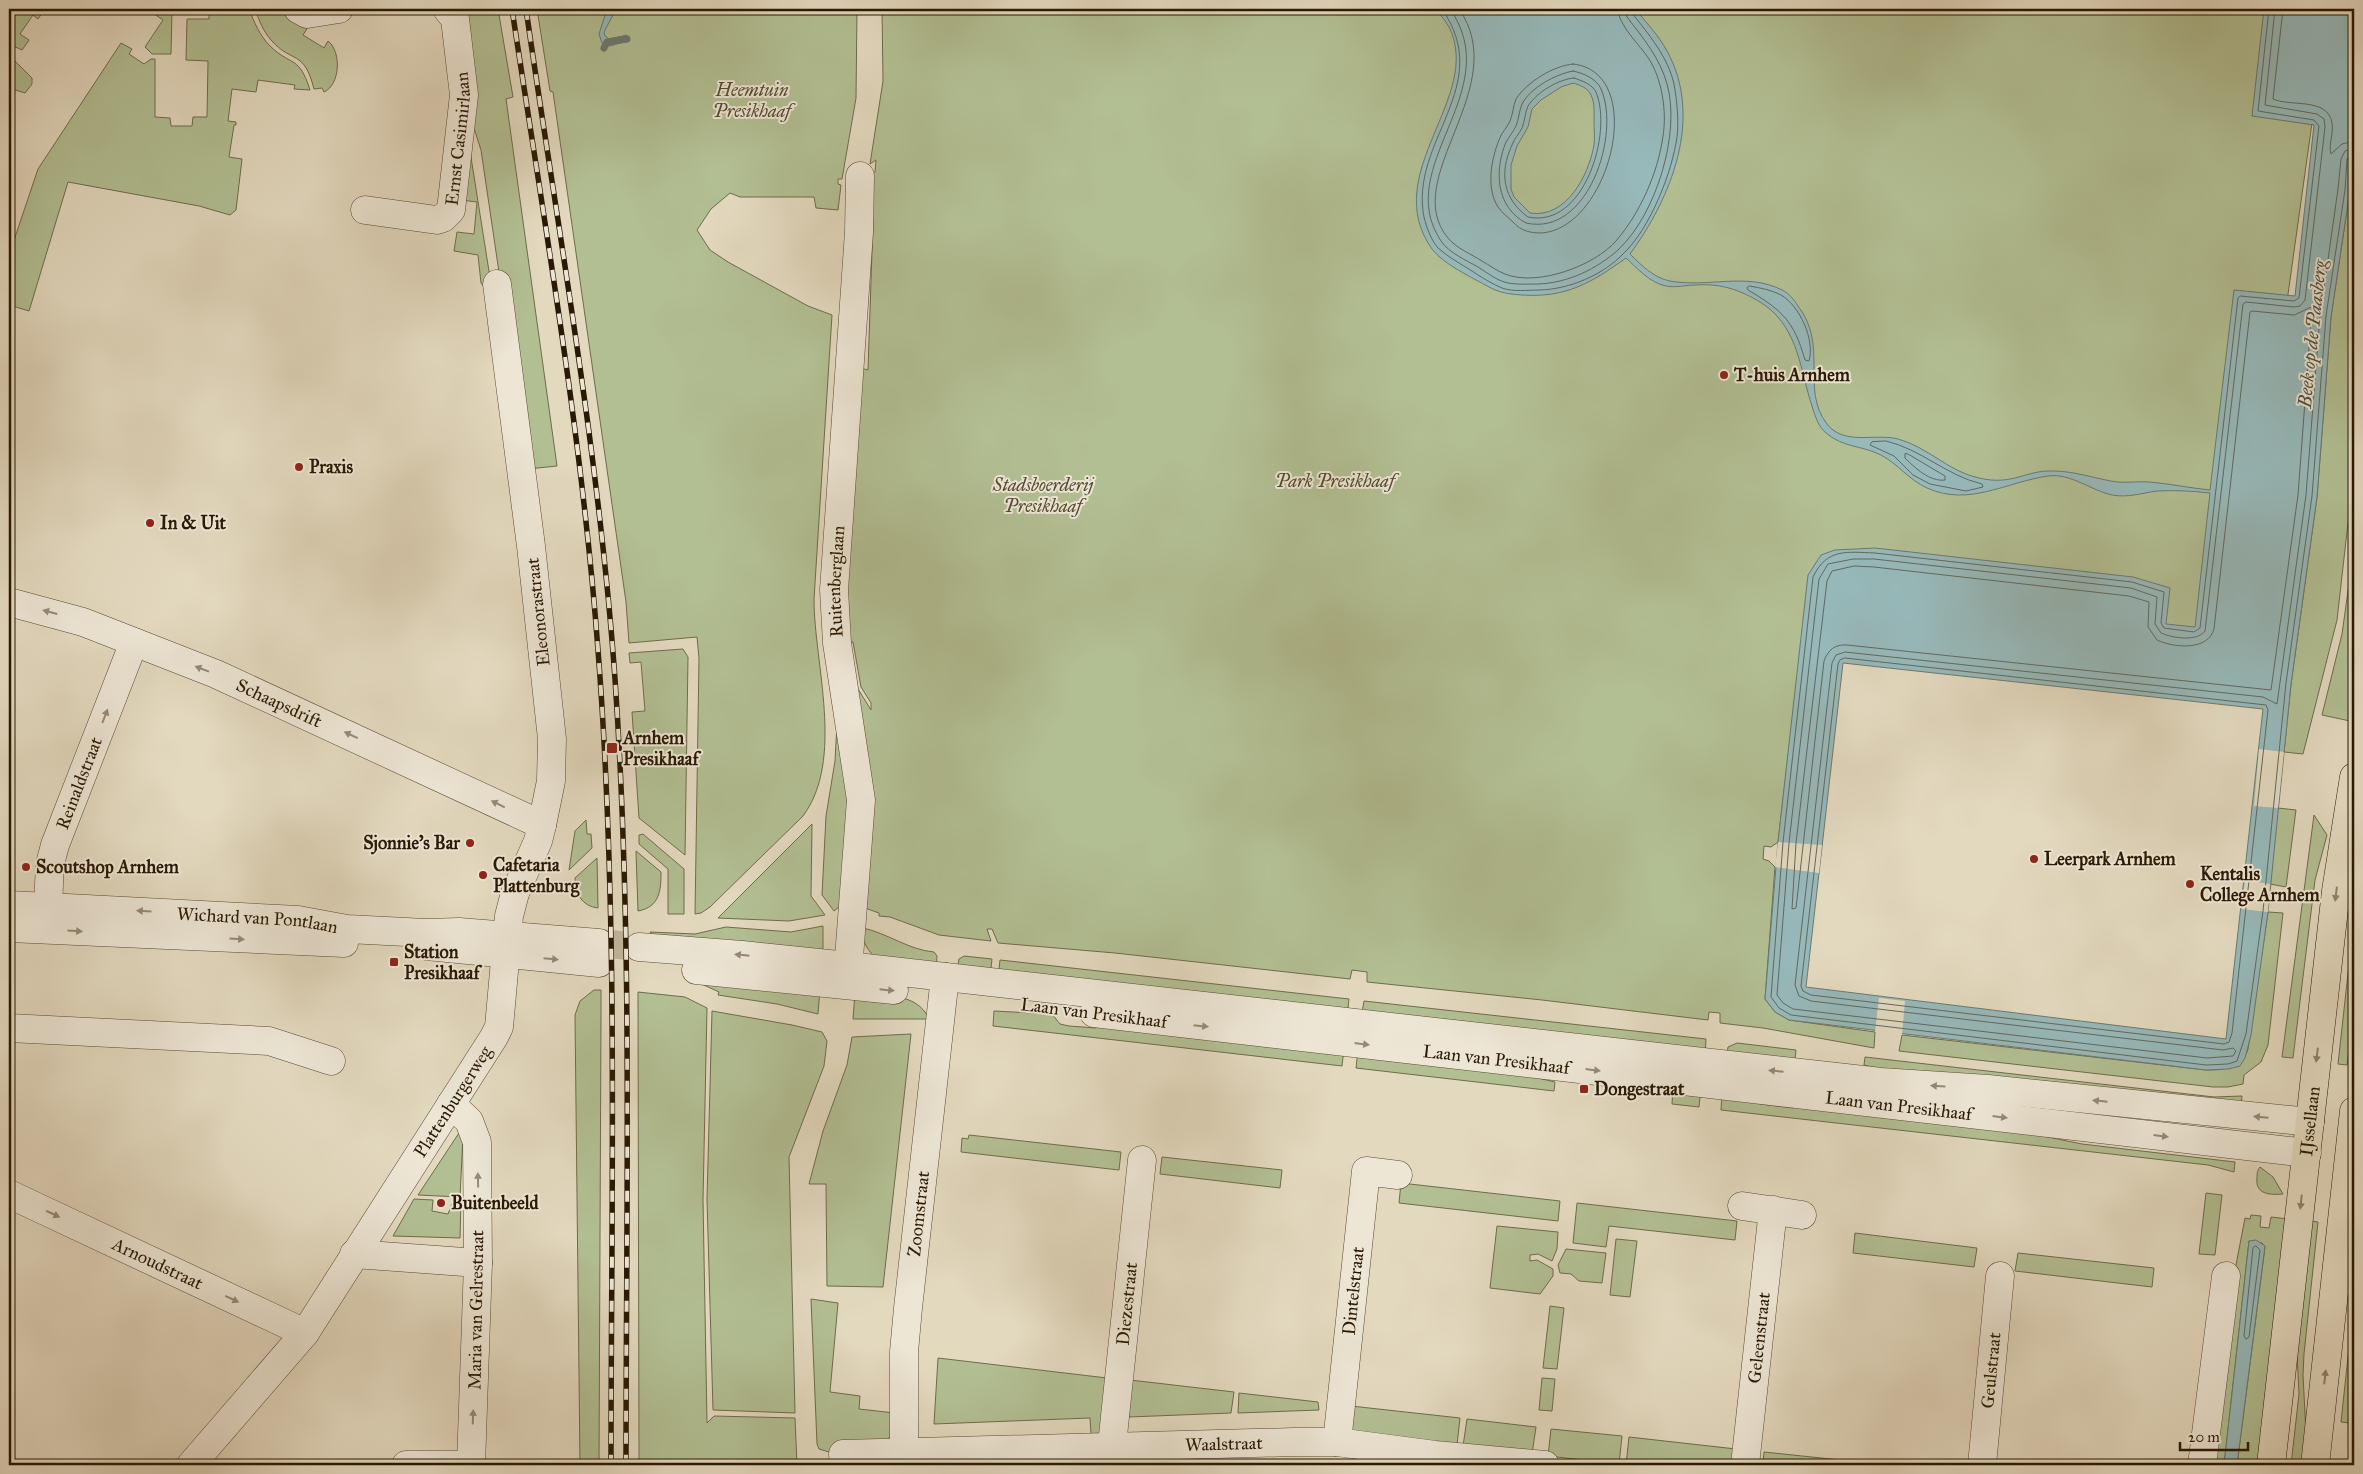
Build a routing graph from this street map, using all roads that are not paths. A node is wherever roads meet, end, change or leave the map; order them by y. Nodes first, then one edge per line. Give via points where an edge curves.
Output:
1 (298, 9) edge
2 (339, 9) edge
3 (447, 9) edge
4 (860, 176) dead end
5 (365, 210) dead end
6 (497, 284) dead end
7 (9, 602) edge
8 (134, 642) junction
9 (2354, 777) edge
10 (542, 825) junction
11 (9, 905) edge
12 (47, 918) junction
13 (9, 928) edge
14 (505, 945) junction
15 (598, 953) tunnel mouth
16 (639, 956) tunnel mouth
17 (848, 976) junction
18 (944, 987) junction
19 (9, 1028) edge
20 (331, 1061) dead end
21 (451, 1104) junction
22 (2310, 1122) junction
23 (2354, 1122) edge
24 (2306, 1153) junction
25 (1142, 1160) dead end
26 (2351, 1160) edge
27 (1398, 1175) dead end
28 (9, 1194) edge
29 (1742, 1206) dead end
30 (1773, 1210) junction
31 (1802, 1215) dead end
32 (354, 1254) junction
33 (478, 1263) junction
34 (2000, 1276) dead end
35 (2226, 1276) dead end
36 (305, 1333) junction
37 (1337, 1442) junction
38 (1112, 1445) junction
39 (904, 1452) junction
40 (1293, 1453) edge
41 (843, 1460) edge
42 (1434, 1460) edge
43 (190, 1465) edge
44 (406, 1465) edge
45 (471, 1465) edge
46 (1545, 1465) edge
47 (1745, 1465) edge
48 (1982, 1465) edge
49 (2202, 1465) edge
50 (2271, 1465) edge
51 (2315, 1465) edge

1 - 2 street via 307,14
3 - 5 street, Ernst Casimirlaan via 455,19 464,95 451,210 436,220
4 - 17 street, Ruitenberglaan via 859,232 834,590 836,643 861,800
6 - 10 street, Eleonorastraat via 552,739 551,780
8 -> 7 street, Schaapsdrift via 52,612
10 -> 8 street, Schaapsdrift via 258,693
12 -> 8 street, Reinaldstraat via 50,864 55,845
9 -> 22 main road, IJssellaan via 2336,891
10 - 14 street, Eleonorastraat via 515,893
11 - 12 street, Wichard van Pontlaan
12 - 13 street, Wichard van Pontlaan
12 - 14 street, Wichard van Pontlaan via 425,946
14 - 15 street
14 - 21 street, Plattenburgerweg via 498,1027
16 - 17 street, Laan van Presikhaaf via 742,955
17 - 18 street, Laan van Presikhaaf
22 -> 18 street, Laan van Presikhaaf via 1988,1089 1895,1084
18 -> 24 street, Laan van Presikhaaf
18 - 39 street, Zoomstraat via 904,1352
19 - 20 street via 268,1041
21 - 32 street, Plattenburgerweg
33 -> 21 street, Maria van Gelrestraat via 477,1142 469,1120
22 - 23 main road, Laan van Presikhaaf
22 - 24 main road, IJssellaan
23 - 26 main road
24 - 26 main road, Laan van Presikhaaf
24 -> 50 main road, IJssellaan
25 - 38 street, Diezestraat
51 -> 26 main road
27 - 37 street, Dintelstraat via 1366,1171
28 -> 36 street, Arnoudstraat
29 - 30 street
30 - 31 street
30 - 47 street, Geleenstraat
32 - 33 street
32 - 36 street, Plattenburgerweg
45 -> 33 street, Maria van Gelrestraat
34 - 48 street, Geulstraat
35 - 49 street
36 - 43 street, Plattenburgerweg
37 - 40 street, Waalstraat
37 - 42 street, Waalstraat
38 - 39 street, Waalstraat
38 - 40 street, Waalstraat
39 - 41 street, Waalstraat
42 - 46 street, Waalstraat
44 - 45 street, Maria van Gelrestraat

